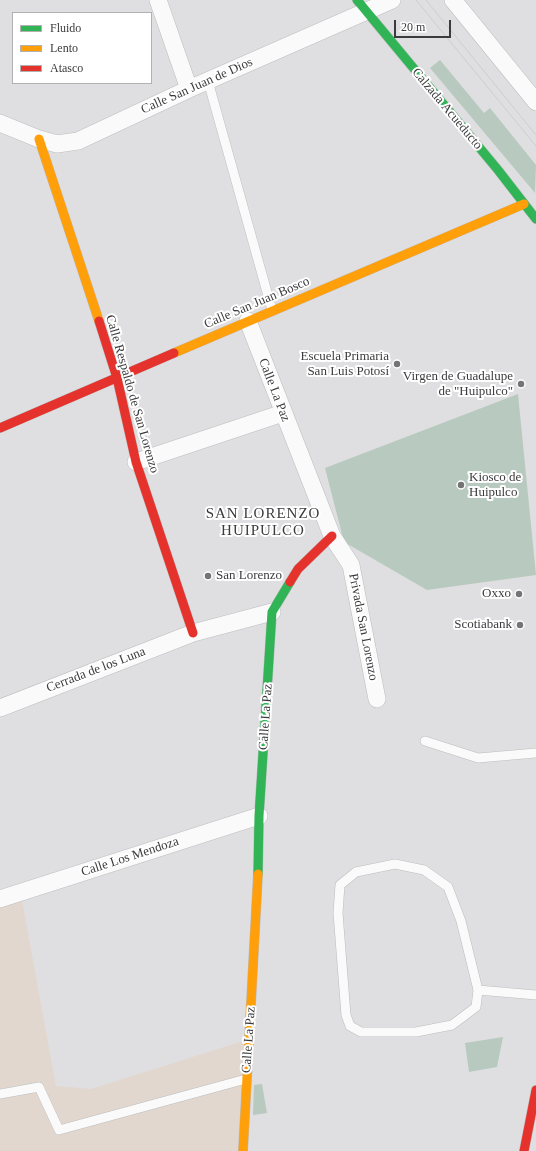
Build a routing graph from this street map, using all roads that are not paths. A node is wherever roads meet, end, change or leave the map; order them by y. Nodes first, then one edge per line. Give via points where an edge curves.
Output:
1 (158, 0) edge
2 (392, 0) edge
3 (453, 0) edge
4 (361, 5) edge
5 (208, 81) junction
6 (189, 89) junction
7 (536, 102) edge
8 (0, 123) edge
9 (39, 139) junction
10 (524, 204) junction
11 (536, 219) edge
12 (272, 310) junction
13 (248, 320) junction
14 (117, 378) junction
15 (283, 413) junction
16 (0, 428) edge
17 (136, 462) junction
18 (332, 536) junction
19 (272, 612) junction
20 (193, 633) junction
21 (377, 699) dead end
22 (0, 708) edge
23 (425, 741) dead end
24 (536, 753) edge
25 (260, 816) junction
26 (0, 899) edge
27 (478, 990) junction
28 (536, 995) edge
29 (246, 1078) junction
30 (536, 1090) edge
31 (0, 1094) edge
32 (243, 1151) edge
33 (524, 1151) edge

1 - 6 street
2 - 4 street, Calle San Juan de Dios
3 - 7 street
4 - 5 street, Calle San Juan de Dios
4 - 10 street, Calzada Acueducto
5 - 6 street, Calle San Juan de Dios
5 - 12 lane
6 - 9 street, Calle San Juan de Dios via 78,140 57,144
8 - 9 street, Calle San Juan de Dios
9 - 14 street, Calle Respaldo de San Lorenzo
10 - 11 street, Calzada Acueducto
10 - 12 street, Calle San Juan Bosco
12 - 13 street, Calle San Juan Bosco
13 - 14 street, Calle San Juan Bosco
13 - 15 street, Calle La Paz
14 - 16 street, Calle San Juan Bosco
14 - 17 street, Calle Respaldo de San Lorenzo
15 - 17 street
15 - 18 street, Calle La Paz
17 - 20 street, Calle Respaldo de San Lorenzo
18 - 19 street, Calle La Paz via 298,569
18 - 21 street, Privada San Lorenzo via 351,565
19 - 20 street, Cerrada de los Luna
19 - 25 street, Calle La Paz
20 - 22 street, Cerrada de los Luna
23 - 24 lane via 478,758
25 - 26 street, Calle Los Mendoza
25 - 29 street, Calle La Paz via 257,914
27 - 27 lane via 461,921 448,888 424,870 395,864 356,872 340,885 338,913 346,1015 350,1026 361,1032 416,1032 452,1026 476,1007
27 - 28 lane
29 - 31 lane via 59,1130 38,1087
29 - 32 street, Calle La Paz
30 - 33 street

